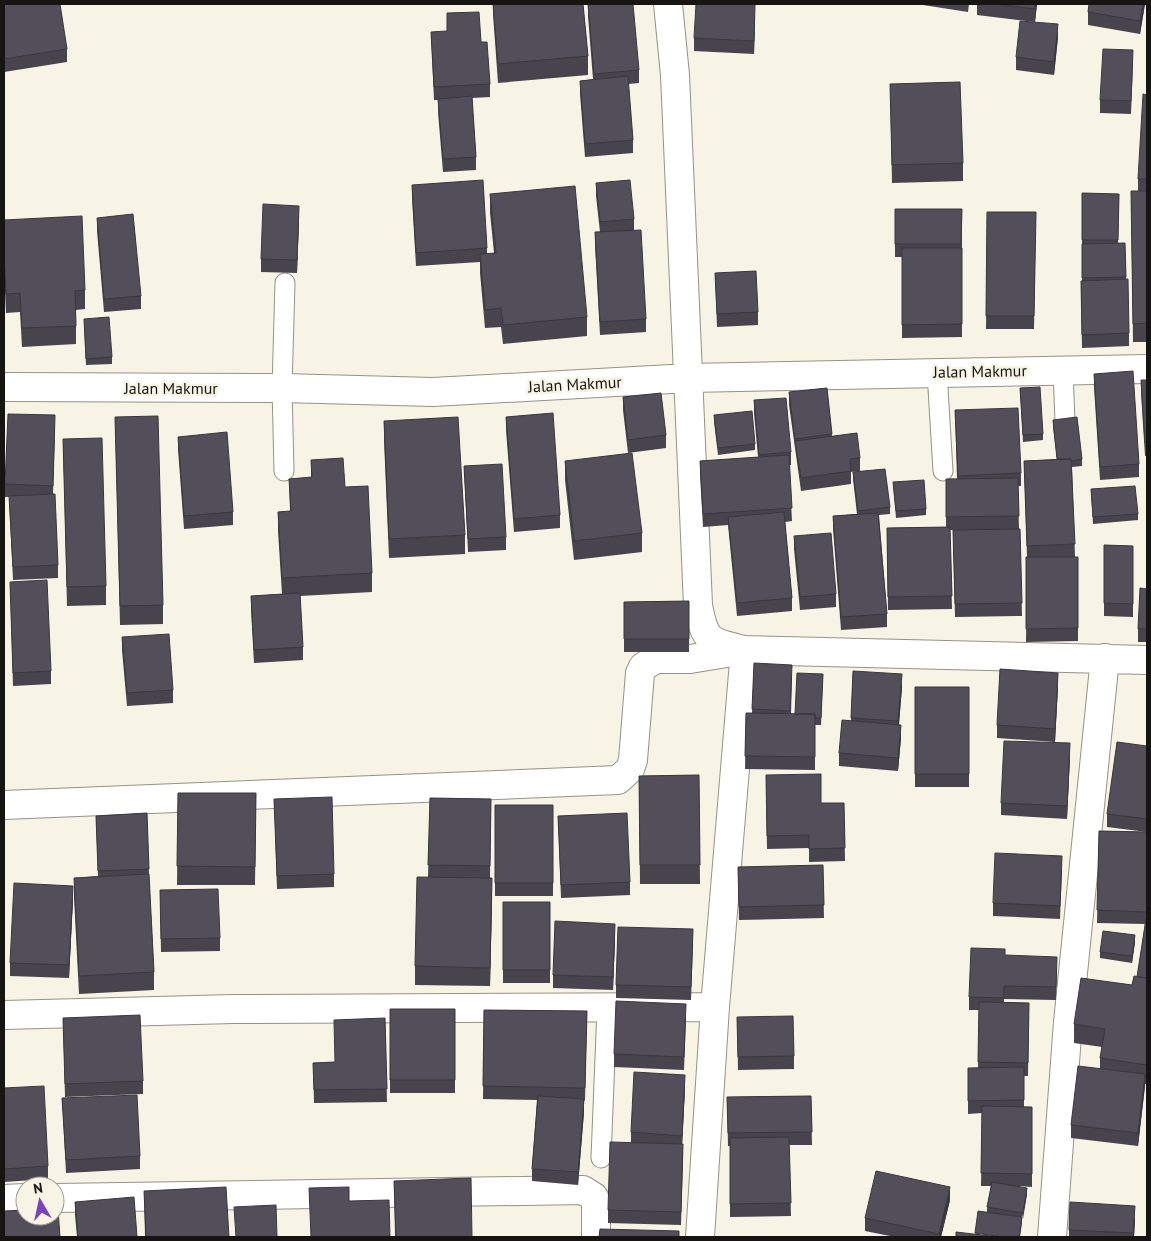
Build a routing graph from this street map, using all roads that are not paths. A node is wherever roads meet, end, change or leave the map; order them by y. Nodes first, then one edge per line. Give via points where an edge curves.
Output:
1 (668, 4) edge
2 (285, 282) dead end
3 (1147, 369) edge
4 (1062, 370) junction
5 (937, 372) junction
6 (689, 378) junction
7 (4, 387) edge
8 (282, 388) junction
9 (1065, 422) edge
10 (943, 470) dead end
11 (284, 471) dead end
12 (746, 650) junction
13 (1105, 658) junction
14 (1147, 660) edge
15 (4, 805) edge
16 (715, 1007) junction
17 (607, 1008) junction
18 (4, 1014) edge
19 (601, 1158) dead end
20 (65, 1198) edge
21 (596, 1237) edge
22 (700, 1237) edge
23 (1052, 1237) edge

1 - 6 street via 675,75
2 - 8 lane
3 - 4 street, Jalan Makmur
4 - 5 street, Jalan Makmur
4 - 9 lane
5 - 6 street, Jalan Makmur
5 - 10 lane
6 - 8 street, Jalan Makmur via 433,392
6 - 12 street via 698,605 702,629 716,644
7 - 8 street, Jalan Makmur
8 - 11 lane
12 - 13 street
12 - 15 street via 690,659 655,660 643,667 633,760 630,769 618,780
12 - 16 street
13 - 14 street
13 - 23 street via 1068,1022
16 - 17 street
16 - 22 street
17 - 18 street via 233,1008
17 - 19 lane
20 - 21 street via 583,1190 594,1197 596,1203

